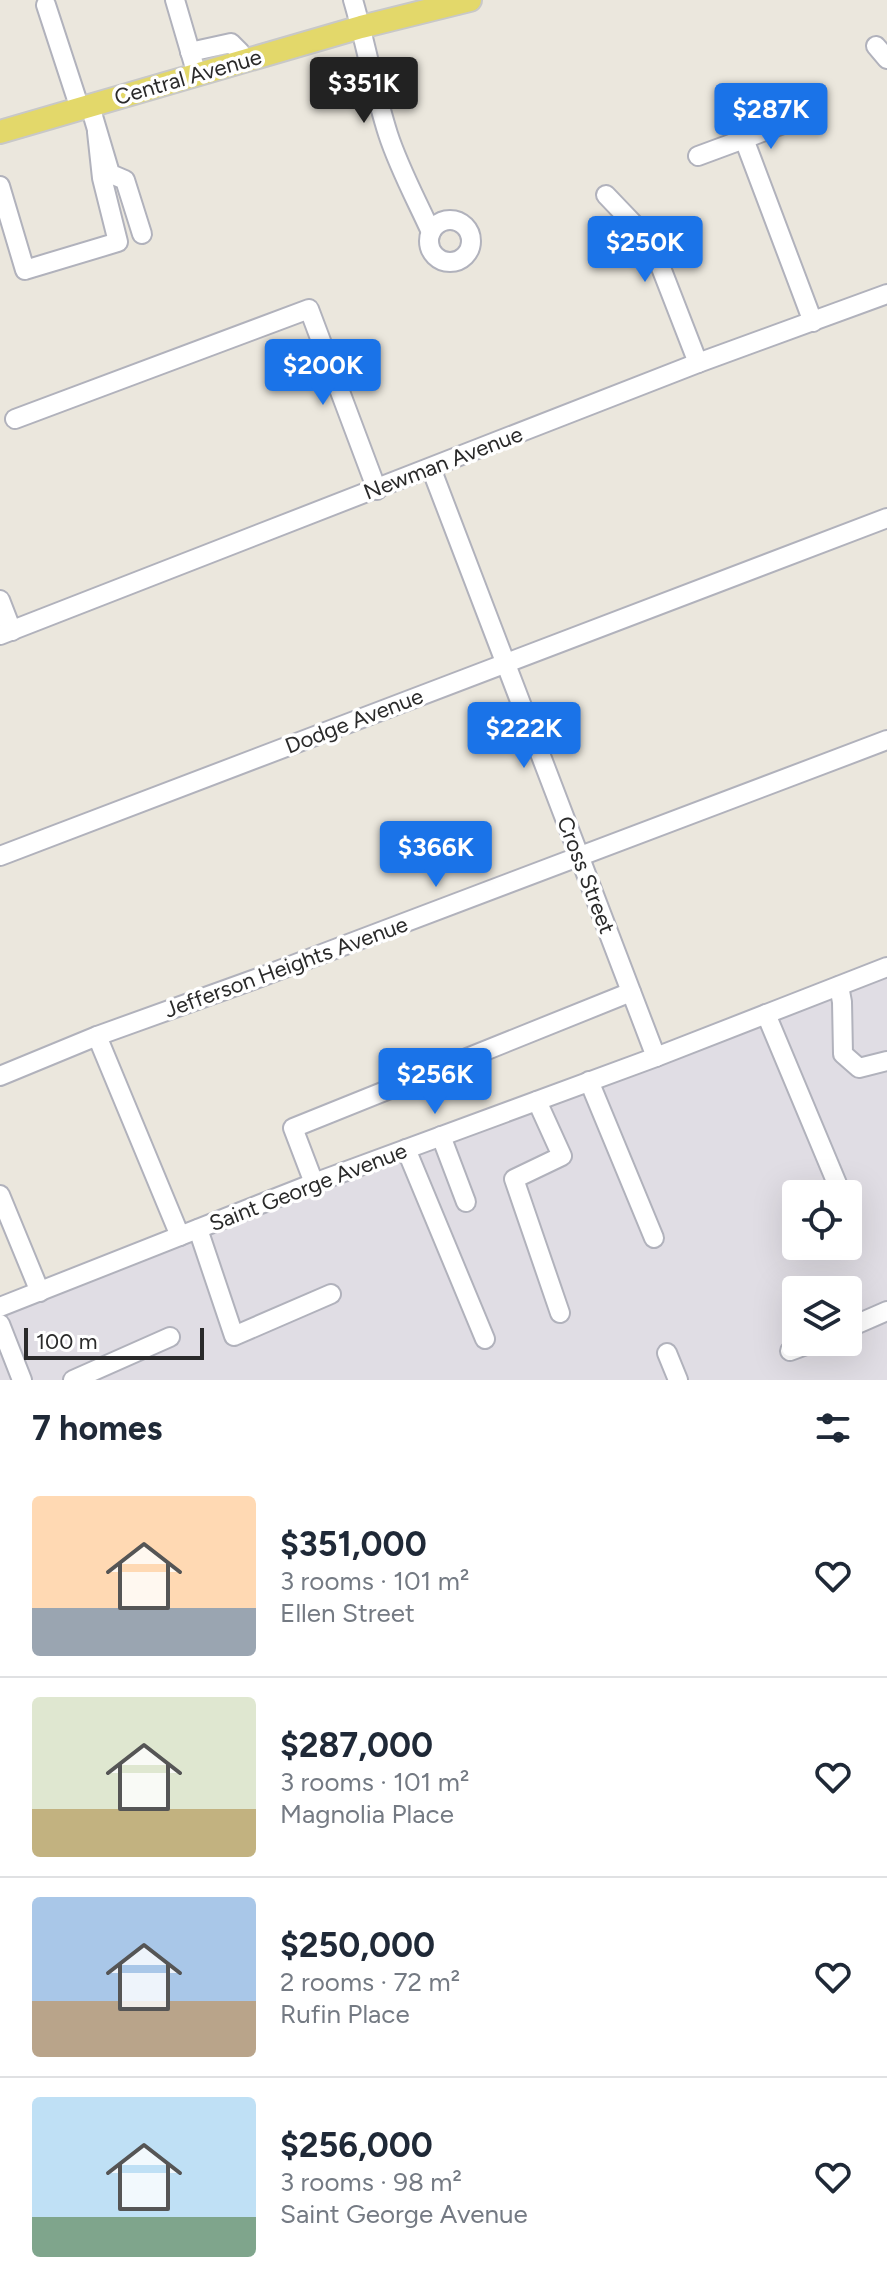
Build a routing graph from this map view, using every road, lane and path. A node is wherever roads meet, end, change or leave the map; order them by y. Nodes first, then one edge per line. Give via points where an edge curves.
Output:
1 (175, 0) edge
2 (353, 0) edge
3 (470, 0) edge
4 (46, 5) dead end
5 (361, 27) junction
6 (190, 52) junction
7 (242, 61) junction
8 (197, 75) junction
9 (85, 108) junction
10 (783, 124) dead end
11 (0, 132) edge
12 (97, 132) junction
13 (744, 139) junction
14 (698, 156) dead end
15 (0, 186) edge
16 (606, 195) dead end
17 (431, 232) dead end
18 (142, 234) dead end
19 (887, 294) edge
20 (813, 322) junction
21 (698, 363) junction
22 (15, 419) dead end
23 (431, 468) junction
24 (377, 490) junction
25 (887, 518) edge
26 (0, 600) edge
27 (6, 633) edge
28 (506, 663) junction
29 (887, 740) edge
30 (0, 856) edge
31 (579, 857) junction
32 (887, 967) edge
33 (839, 986) junction
34 (631, 992) junction
35 (766, 1014) junction
36 (97, 1036) junction
37 (656, 1057) junction
38 (887, 1061) edge
39 (0, 1076) edge
40 (589, 1081) junction
41 (537, 1101) junction
42 (441, 1136) junction
43 (406, 1149) junction
44 (835, 1180) edge
45 (314, 1183) junction
46 (0, 1195) edge
47 (466, 1202) dead end
48 (189, 1233) junction
49 (654, 1238) dead end
50 (40, 1292) junction
51 (331, 1294) dead end
52 (0, 1307) edge
53 (887, 1311) edge
54 (560, 1313) dead end
55 (862, 1322) edge
56 (0, 1324) edge
57 (170, 1337) dead end
58 (485, 1339) dead end
59 (667, 1353) dead end
60 (22, 1380) edge
61 (73, 1380) edge
62 (678, 1380) edge

1 - 6 street
2 - 5 street
3 - 5 main road, Central Avenue
4 - 9 street
5 - 7 main road, Central Avenue
5 - 17 street via 388,135
6 - 7 street via 231,43
6 - 8 street
7 - 8 main road, Central Avenue
8 - 9 main road, Central Avenue
9 - 11 main road, Central Avenue
9 - 12 street
10 - 13 street
12 - 15 street via 118,242 25,270
12 - 18 street via 109,170 125,180
13 - 14 street
13 - 20 street
16 - 21 street via 651,242
19 - 20 street, Newman Avenue
20 - 21 street, Newman Avenue
21 - 23 street, Newman Avenue
22 - 24 street via 309,309
23 - 24 street, Newman Avenue
23 - 28 street, Cross Street
24 - 27 street, Newman Avenue
25 - 28 street, Dodge Avenue
26 - 27 street
28 - 30 street, Dodge Avenue
28 - 31 street, Cross Street
29 - 31 street, Jefferson Heights Avenue
31 - 34 street, Cross Street
31 - 36 street, Jefferson Heights Avenue
32 - 33 street, Saint George Avenue
33 - 35 street, Saint George Avenue
33 - 38 street via 843,1054 859,1068
34 - 37 street, Cross Street
34 - 45 street via 293,1128
35 - 37 street, Saint George Avenue
35 - 44 street
36 - 39 street, Jefferson Heights Avenue
36 - 48 street
37 - 40 street, Saint George Avenue
40 - 41 street, Saint George Avenue
40 - 49 street
41 - 42 street, Saint George Avenue
41 - 54 street via 562,1156 514,1179
42 - 43 street, Saint George Avenue
42 - 47 street
43 - 45 street, Saint George Avenue
43 - 58 street
45 - 48 street, Saint George Avenue
46 - 50 street
48 - 50 street, Saint George Avenue
48 - 51 street via 234,1336
50 - 52 street, Saint George Avenue
53 - 55 street
56 - 60 street
57 - 61 street
59 - 62 street

